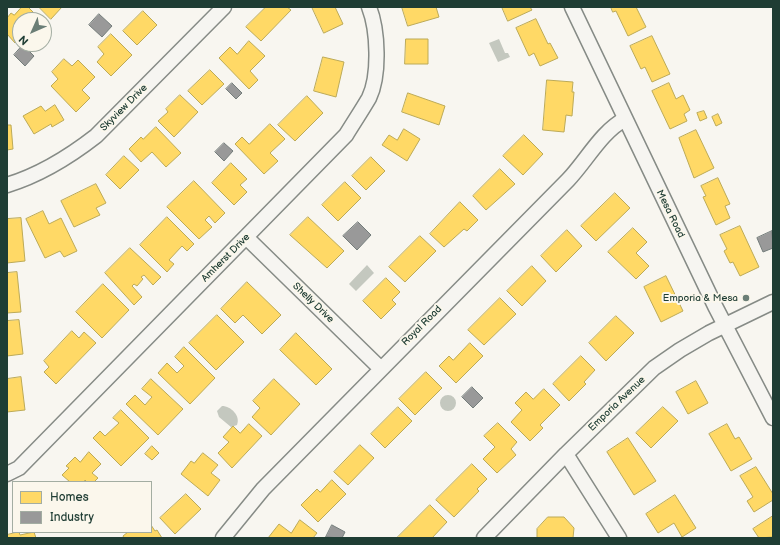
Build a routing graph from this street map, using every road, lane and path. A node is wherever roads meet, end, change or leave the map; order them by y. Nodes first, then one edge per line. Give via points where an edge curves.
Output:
1 (224, 7) edge
2 (369, 7) edge
3 (572, 7) edge
4 (625, 119) junction
5 (7, 185) edge
6 (247, 238) junction
7 (773, 302) edge
8 (725, 325) junction
9 (380, 368) junction
10 (773, 418) edge
11 (566, 454) junction
12 (7, 474) edge
13 (223, 538) edge
14 (484, 538) edge
15 (619, 538) edge

1 - 5 street, Skyview Drive via 79,150 45,170
2 - 6 street, Amherst Drive via 377,58 369,96 346,134
3 - 4 street, Mesa Road
4 - 8 street, Mesa Road
4 - 9 street, Royal Road via 610,128 582,166
6 - 9 street, Shelly Drive
6 - 12 street, Amherst Drive via 19,468
7 - 8 street, Emporia Avenue
8 - 10 street, Mesa Road
8 - 11 street, Emporia Avenue via 654,368
9 - 13 street, Royal Road via 263,489
11 - 14 street, Emporia Avenue
11 - 15 street

